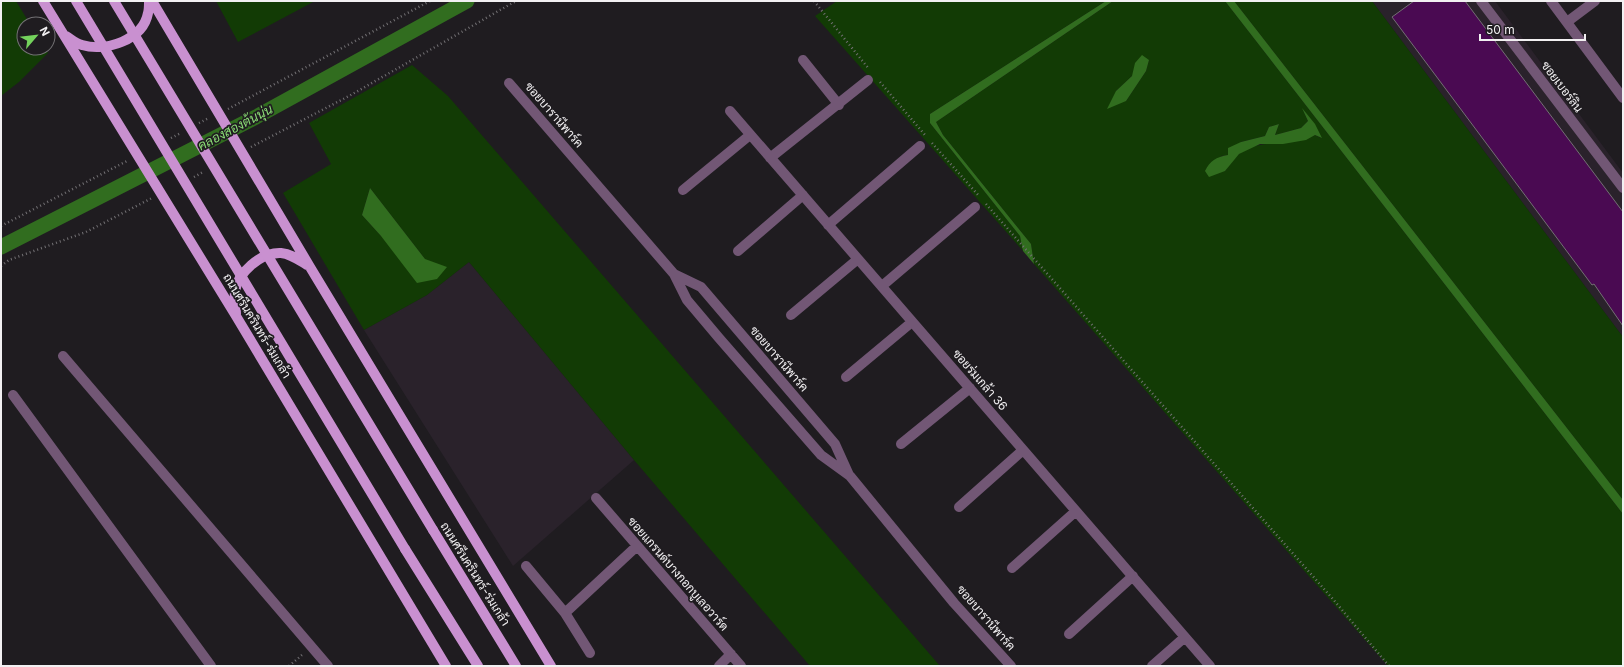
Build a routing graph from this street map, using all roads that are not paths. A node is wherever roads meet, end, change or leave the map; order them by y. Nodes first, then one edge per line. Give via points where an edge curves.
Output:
1 (43, 1) edge
2 (76, 1) edge
3 (114, 1) edge
4 (150, 1) edge
5 (1480, 1) edge
6 (1551, 1) edge
7 (1595, 1) edge
8 (1567, 22) junction
9 (64, 35) junction
10 (803, 60) dead end
11 (872, 78) road end
12 (509, 83) dead end
13 (1621, 91) edge
14 (839, 105) junction
15 (730, 111) dead end
16 (750, 135) junction
17 (920, 146) dead end
18 (770, 158) junction
19 (1623, 188) edge
20 (683, 190) dead end
21 (803, 195) junction
22 (975, 207) dead end
23 (828, 225) junction
24 (738, 251) dead end
25 (858, 259) junction
26 (310, 267) junction
27 (674, 274) junction
28 (882, 286) junction
29 (791, 315) dead end
30 (236, 316) junction
31 (912, 322) junction
32 (63, 356) dead end
33 (846, 377) dead end
34 (970, 388) junction
35 (13, 395) dead end
36 (901, 444) dead end
37 (1023, 450) junction
38 (850, 476) junction
39 (596, 498) dead end
40 (959, 507) dead end
41 (1076, 511) junction
42 (637, 546) junction
43 (526, 566) dead end
44 (1012, 568) dead end
45 (1132, 576) junction
46 (565, 613) junction
47 (1069, 634) dead end
48 (1185, 637) junction
49 (590, 652) dead end
50 (731, 654) junction
51 (211, 666) edge
52 (328, 666) edge
53 (446, 666) edge
54 (478, 666) edge
55 (516, 666) edge
56 (552, 666) edge
57 (719, 666) edge
58 (741, 666) edge
59 (1010, 666) edge
60 (1152, 666) edge
61 (1210, 666) edge

1 - 9 main road, ถนนศรีนครินทร์-ร่มเกล้า
2 - 54 main road, ถนนศรีนครินทร์-ร่มเกล้า, bridge
3 - 55 main road, ถนนศรีนครินทร์-ร่มเกล้า, bridge
4 - 9 main road via 144,24 138,32 119,43 94,48 80,45
4 - 26 main road, ถนนศรีนครินทร์-ร่มเกล้า
5 - 19 street, ซอยเบอร์ลิน
6 - 8 street
7 - 8 street
8 - 13 street
9 - 30 main road, ถนนศรีนครินทร์-ร่มเกล้า
10 - 14 street
11 - 14 street
12 - 27 street, ซอยบารานีพาร์ค
14 - 18 street
15 - 16 street, ซอยร่มเกล้า 36
16 - 18 street, ซอยร่มเกล้า 36
16 - 20 street
17 - 23 street
18 - 21 street, ซอยร่มเกล้า 36
21 - 23 street, ซอยร่มเกล้า 36
21 - 24 street
22 - 28 street
23 - 25 street, ซอยร่มเกล้า 36
25 - 28 street, ซอยร่มเกล้า 36
25 - 29 street
26 - 30 main road via 294,256 281,253 270,255 248,268 239,278 234,293
26 - 56 main road, ถนนศรีนครินทร์-ร่มเกล้า
27 - 38 street, ซอยบารานีพาร์ค via 687,300 724,344 821,454
27 - 38 street, ซอยบารานีพาร์ค via 701,287 835,444
28 - 31 street, ซอยร่มเกล้า 36
30 - 53 main road, ถนนศรีนครินทร์-ร่มเกล้า
31 - 33 street
31 - 34 street, ซอยร่มเกล้า 36
32 - 52 street
34 - 36 street
34 - 37 street, ซอยร่มเกล้า 36
35 - 51 street
37 - 40 street
37 - 41 street, ซอยร่มเกล้า 36
38 - 59 street, ซอยบารานีพาร์ค via 954,603
39 - 42 street, ซอยแกรนด์บางกอกบูเลอวาร์ด
41 - 44 street
41 - 45 street, ซอยร่มเกล้า 36
42 - 46 street
42 - 50 street, ซอยแกรนด์บางกอกบูเลอวาร์ด
43 - 46 street
45 - 47 street
45 - 48 street, ซอยร่มเกล้า 36
46 - 49 street
48 - 60 street
48 - 61 street, ซอยร่มเกล้า 36
50 - 57 street
50 - 58 street, ซอยแกรนด์บางกอกบูเลอวาร์ด

